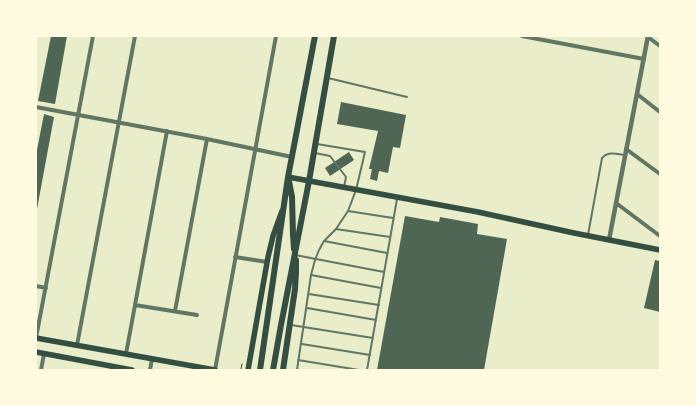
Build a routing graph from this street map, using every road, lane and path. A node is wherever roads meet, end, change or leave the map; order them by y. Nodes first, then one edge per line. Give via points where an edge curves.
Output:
1 (93, 36) edge
2 (135, 36) edge
3 (276, 36) edge
4 (314, 36) edge
5 (334, 36) edge
6 (522, 36) edge
7 (648, 36) edge
8 (535, 37) edge
9 (660, 46) edge
10 (644, 58) junction
11 (326, 78) junction
12 (637, 94) junction
13 (407, 97) dead end
14 (36, 106) edge
15 (660, 112) edge
16 (78, 114) junction
17 (119, 122) junction
18 (168, 131) junction
19 (207, 139) junction
20 (315, 143) junction
21 (255, 149) junction
22 (626, 149) junction
23 (314, 152) junction
24 (625, 155) junction
25 (292, 156) junction
26 (660, 174) edge
27 (288, 178) junction
28 (309, 182) junction
29 (344, 188) junction
30 (356, 190) junction
31 (397, 198) junction
32 (616, 203) junction
33 (284, 205) junction
34 (348, 211) junction
35 (393, 218) junction
36 (336, 229) junction
37 (588, 236) junction
38 (660, 236) edge
39 (390, 237) junction
40 (609, 240) junction
41 (324, 241) junction
42 (660, 250) edge
43 (387, 253) junction
44 (295, 255) junction
45 (236, 257) junction
46 (314, 260) junction
47 (267, 262) junction
48 (384, 272) junction
49 (311, 275) junction
50 (36, 286) edge
51 (46, 288) junction
52 (381, 288) junction
53 (309, 294) junction
54 (136, 305) junction
55 (378, 305) junction
56 (307, 308) junction
57 (175, 311) junction
58 (197, 315) dead end
59 (376, 320) junction
60 (290, 325) junction
61 (304, 327) junction
62 (36, 338) edge
63 (373, 338) junction
64 (301, 344) junction
65 (77, 345) junction
66 (36, 352) edge
67 (44, 354) junction
68 (126, 354) junction
69 (370, 355) junction
70 (152, 359) junction
71 (298, 360) junction
72 (41, 370) edge
73 (132, 370) edge
74 (150, 370) edge
75 (215, 370) edge
76 (248, 370) edge
77 (260, 370) edge
78 (273, 370) edge
79 (283, 370) edge
80 (297, 370) edge
81 (359, 370) edge
82 (367, 370) edge

1 - 16 street
2 - 17 street
3 - 21 street
4 - 25 main road
5 - 11 main road
6 - 8 street
7 - 9 street
7 - 10 street
8 - 10 street
10 - 12 street
11 - 13 lane
11 - 20 main road
12 - 15 street
12 - 22 street
14 - 16 street
16 - 17 street
16 - 51 street
17 - 18 street
17 - 65 street
18 - 19 street
18 - 54 street
19 - 21 street
19 - 57 street
20 - 23 main road
20 - 30 lane via 365,152
21 - 25 street
21 - 45 street
22 - 24 street
22 - 26 street
23 - 28 main road
23 - 29 lane via 330,156 346,177
24 - 32 street
24 - 37 lane via 607,154 602,158
25 - 27 main road
27 - 28 main road
27 - 33 main road
27 - 44 main road via 292,197 292,236
28 - 29 main road
28 - 44 main road
29 - 30 main road
30 - 31 main road
30 - 34 lane
31 - 35 lane
31 - 37 main road via 478,212
32 - 38 street
32 - 40 street
33 - 47 main road
33 - 77 main road
34 - 35 lane
34 - 36 lane
35 - 39 lane
36 - 39 lane
36 - 41 lane
37 - 40 main road
39 - 43 lane
40 - 42 main road
41 - 43 lane
41 - 46 lane
43 - 48 lane
44 - 46 lane
44 - 60 main road via 296,272
44 - 78 main road
45 - 47 street
45 - 75 street
46 - 48 lane
46 - 49 lane
47 - 76 main road
48 - 52 lane
49 - 52 lane
49 - 53 lane
50 - 51 street
51 - 62 street
52 - 55 lane
53 - 55 lane
53 - 56 lane
54 - 57 street
54 - 68 street
55 - 59 lane
56 - 59 lane
56 - 61 lane
57 - 58 street
59 - 63 lane
60 - 61 lane
60 - 79 main road
61 - 63 lane
61 - 64 lane
62 - 65 main road
63 - 69 lane
64 - 69 lane
64 - 71 lane
65 - 68 main road
66 - 67 main road
67 - 72 street
67 - 73 main road
68 - 70 main road
69 - 82 lane
70 - 74 street
70 - 75 main road
71 - 80 lane
71 - 81 lane

